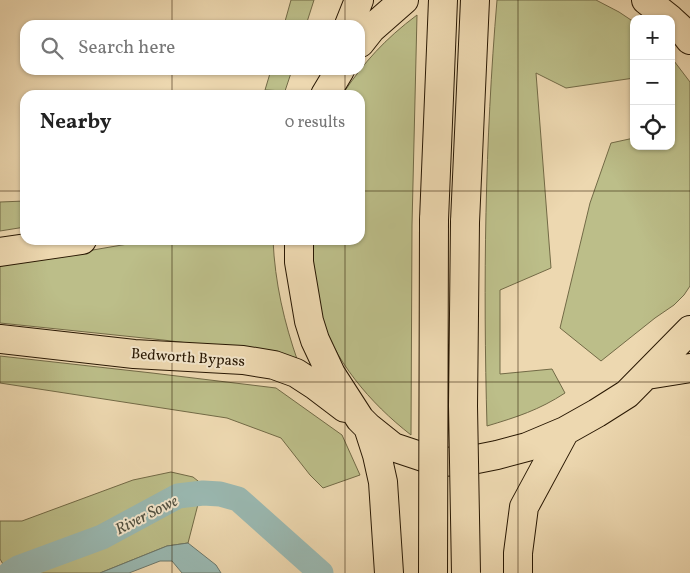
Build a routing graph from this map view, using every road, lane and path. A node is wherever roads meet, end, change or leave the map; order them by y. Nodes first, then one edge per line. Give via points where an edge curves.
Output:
1 (359, 0) edge
2 (404, 0) edge
3 (475, 0) edge
4 (646, 0) edge
5 (443, 1) edge
6 (664, 15) edge
7 (351, 20) edge
8 (675, 24) edge
9 (365, 37) edge
10 (690, 40) edge
11 (48, 245) edge
12 (299, 245) edge
13 (0, 252) edge
14 (690, 330) edge
15 (0, 339) edge
16 (690, 368) edge
17 (647, 375) junction
18 (364, 423) junction
19 (566, 431) junction
20 (518, 563) edge
21 (388, 573) edge
22 (433, 573) edge
23 (466, 573) edge

1 - 7 highway
2 - 9 highway
3 - 23 highway, bridge via 465,222 463,406
4 - 6 highway
5 - 22 highway, bridge via 434,220
8 - 10 highway
11 - 13 highway
12 - 18 highway via 299,262 315,340 331,374
14 - 17 highway, Bedworth Bypass
15 - 18 highway, Bedworth Bypass via 274,365 296,373
16 - 17 highway
17 - 19 highway, Bedworth Bypass via 627,394
18 - 19 highway, Bedworth Bypass via 393,447 438,462 496,455
18 - 21 highway via 378,455 383,482
19 - 20 highway via 524,507

